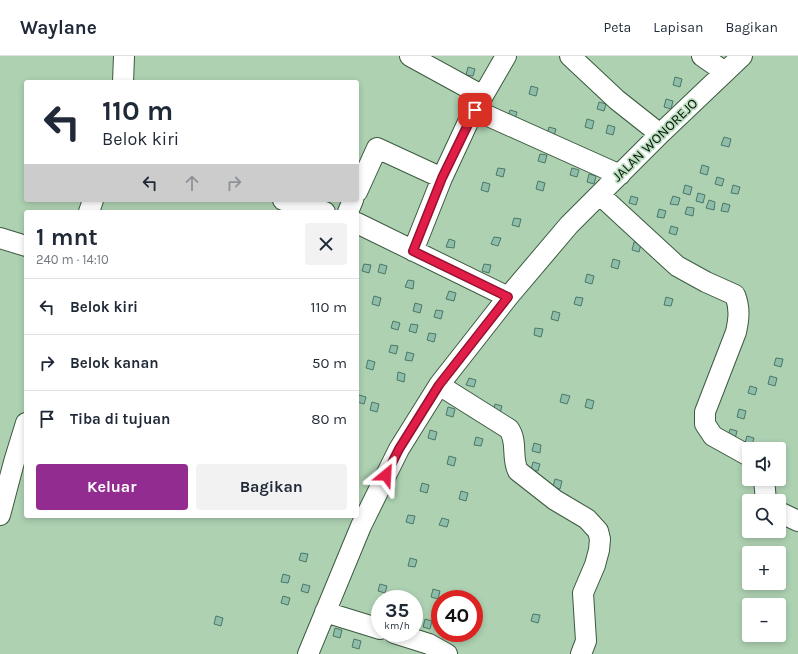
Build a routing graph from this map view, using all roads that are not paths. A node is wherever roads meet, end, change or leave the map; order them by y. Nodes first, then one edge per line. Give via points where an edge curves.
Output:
1 (124, 56) edge
2 (410, 56) edge
3 (506, 56) edge
4 (570, 56) edge
5 (702, 56) edge
6 (742, 56) edge
7 (725, 72) junction
8 (123, 80) edge
9 (479, 103) junction
10 (660, 134) junction
11 (620, 174) junction
12 (442, 178) junction
13 (359, 188) edge
14 (600, 195) junction
15 (290, 202) edge
16 (318, 210) edge
17 (359, 224) edge
18 (0, 238) edge
19 (24, 245) edge
20 (413, 251) junction
21 (508, 297) junction
22 (439, 385) junction
23 (24, 430) edge
24 (742, 452) edge
25 (0, 515) edge
26 (786, 516) edge
27 (798, 522) edge
28 (325, 612) junction
29 (371, 626) edge
30 (423, 642) edge
31 (308, 654) edge
32 (447, 654) edge
33 (580, 654) edge

1 - 8 street
2 - 9 street
3 - 9 street
4 - 10 street via 617,100
5 - 7 street
6 - 7 street, JALAN WONOREJO
7 - 10 street, JALAN WONOREJO
9 - 11 street
9 - 12 street
10 - 11 street, JALAN WONOREJO
11 - 14 street, JALAN WONOREJO
12 - 13 street via 377,148
12 - 20 street
14 - 21 street, JALAN WONOREJO via 570,225
14 - 24 street via 677,266 735,295 739,305 736,332 705,412 705,424 713,436
15 - 16 street
17 - 20 street
18 - 19 street
20 - 21 street
21 - 22 street, JALAN WONOREJO
22 - 28 street, JALAN WONOREJO via 399,449 361,526
22 - 33 street via 509,429 514,436 515,465 518,471 555,500 587,519 598,530 600,539 595,565 583,593 586,640
23 - 25 street
26 - 27 street
28 - 29 street
28 - 31 street, JALAN WONOREJO
30 - 32 street

